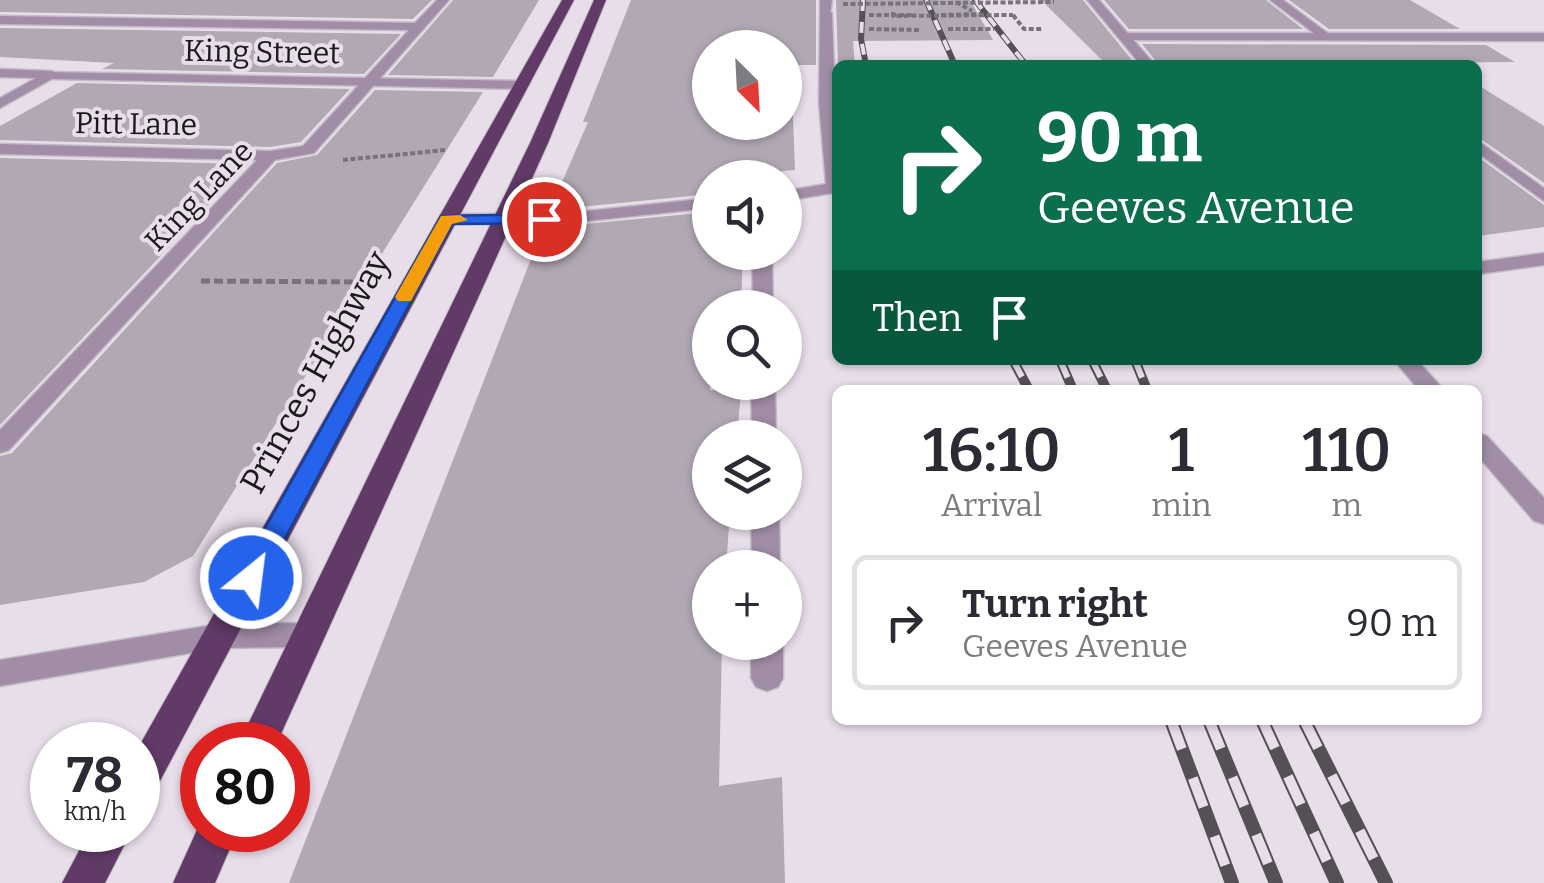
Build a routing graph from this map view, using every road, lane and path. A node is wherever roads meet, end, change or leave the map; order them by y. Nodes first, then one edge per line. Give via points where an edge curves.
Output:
1 (443, 0) edge
2 (568, 0) edge
3 (600, 0) edge
4 (1093, 0) edge
5 (1276, 0) edge
6 (1054, 2) edge
7 (836, 5) edge
8 (961, 10) junction
9 (894, 14) junction
10 (982, 14) dead end
11 (870, 15) dead end
12 (915, 15) dead end
13 (942, 15) dead end
14 (0, 20) edge
15 (419, 27) junction
16 (869, 29) dead end
17 (948, 29) dead end
18 (972, 29) junction
19 (994, 29) dead end
20 (1043, 29) dead end
21 (894, 30) junction
22 (920, 30) dead end
23 (1128, 37) junction
24 (1327, 37) junction
25 (1544, 37) edge
26 (1144, 60) edge
27 (0, 74) edge
28 (52, 75) junction
29 (372, 82) junction
30 (522, 86) junction
31 (0, 104) edge
32 (0, 149) edge
33 (1482, 149) edge
34 (454, 150) dead end
35 (270, 156) junction
36 (832, 157) edge
37 (339, 160) dead end
38 (832, 188) edge
39 (802, 194) edge
40 (1544, 196) edge
41 (692, 205) edge
42 (446, 220) junction
43 (502, 220) junction
44 (1544, 259) edge
45 (1482, 267) edge
46 (155, 281) junction
47 (374, 282) dead end
48 (1409, 365) edge
49 (1427, 385) edge
50 (0, 445) edge
51 (1482, 445) edge
52 (1544, 515) edge
53 (308, 635) junction
54 (219, 636) junction
55 (767, 660) edge
56 (0, 673) edge
57 (767, 678) dead end
58 (268, 722) edge
59 (160, 744) edge
60 (100, 852) edge
61 (208, 852) edge
62 (82, 883) edge
63 (194, 883) edge

1 - 15 street, King Lane
2 - 30 highway, Princes Highway
3 - 43 highway
4 - 23 street
5 - 24 street
6 - 8 path, bridge
7 - 8 path, bridge
7 - 36 street via 826,103
8 - 9 path, bridge
8 - 10 path
8 - 13 path
8 - 18 path
8 - 20 path, bridge via 1013,16 1024,29
9 - 11 path
9 - 12 path
9 - 21 path
14 - 15 street
15 - 29 street, King Lane
16 - 21 path
17 - 18 path
18 - 19 path
21 - 22 path
23 - 24 street
23 - 26 street
24 - 25 street
27 - 28 street, King Street
28 - 29 street, King Street
28 - 31 street
29 - 30 street, King Street
29 - 35 street, King Lane via 308,150
30 - 42 highway, Princes Highway
32 - 35 street, Pitt Lane
33 - 40 street
34 - 37 path
35 - 46 street, King Lane
38 - 39 street
41 - 43 street
42 - 43 street
42 - 54 highway, Princes Highway
43 - 53 highway
44 - 45 street
46 - 47 path
46 - 50 street, King Lane
48 - 49 street
51 - 52 street
53 - 54 street
53 - 58 highway
54 - 56 street
54 - 59 highway, Princes Highway
55 - 57 street
60 - 62 highway
61 - 63 highway

